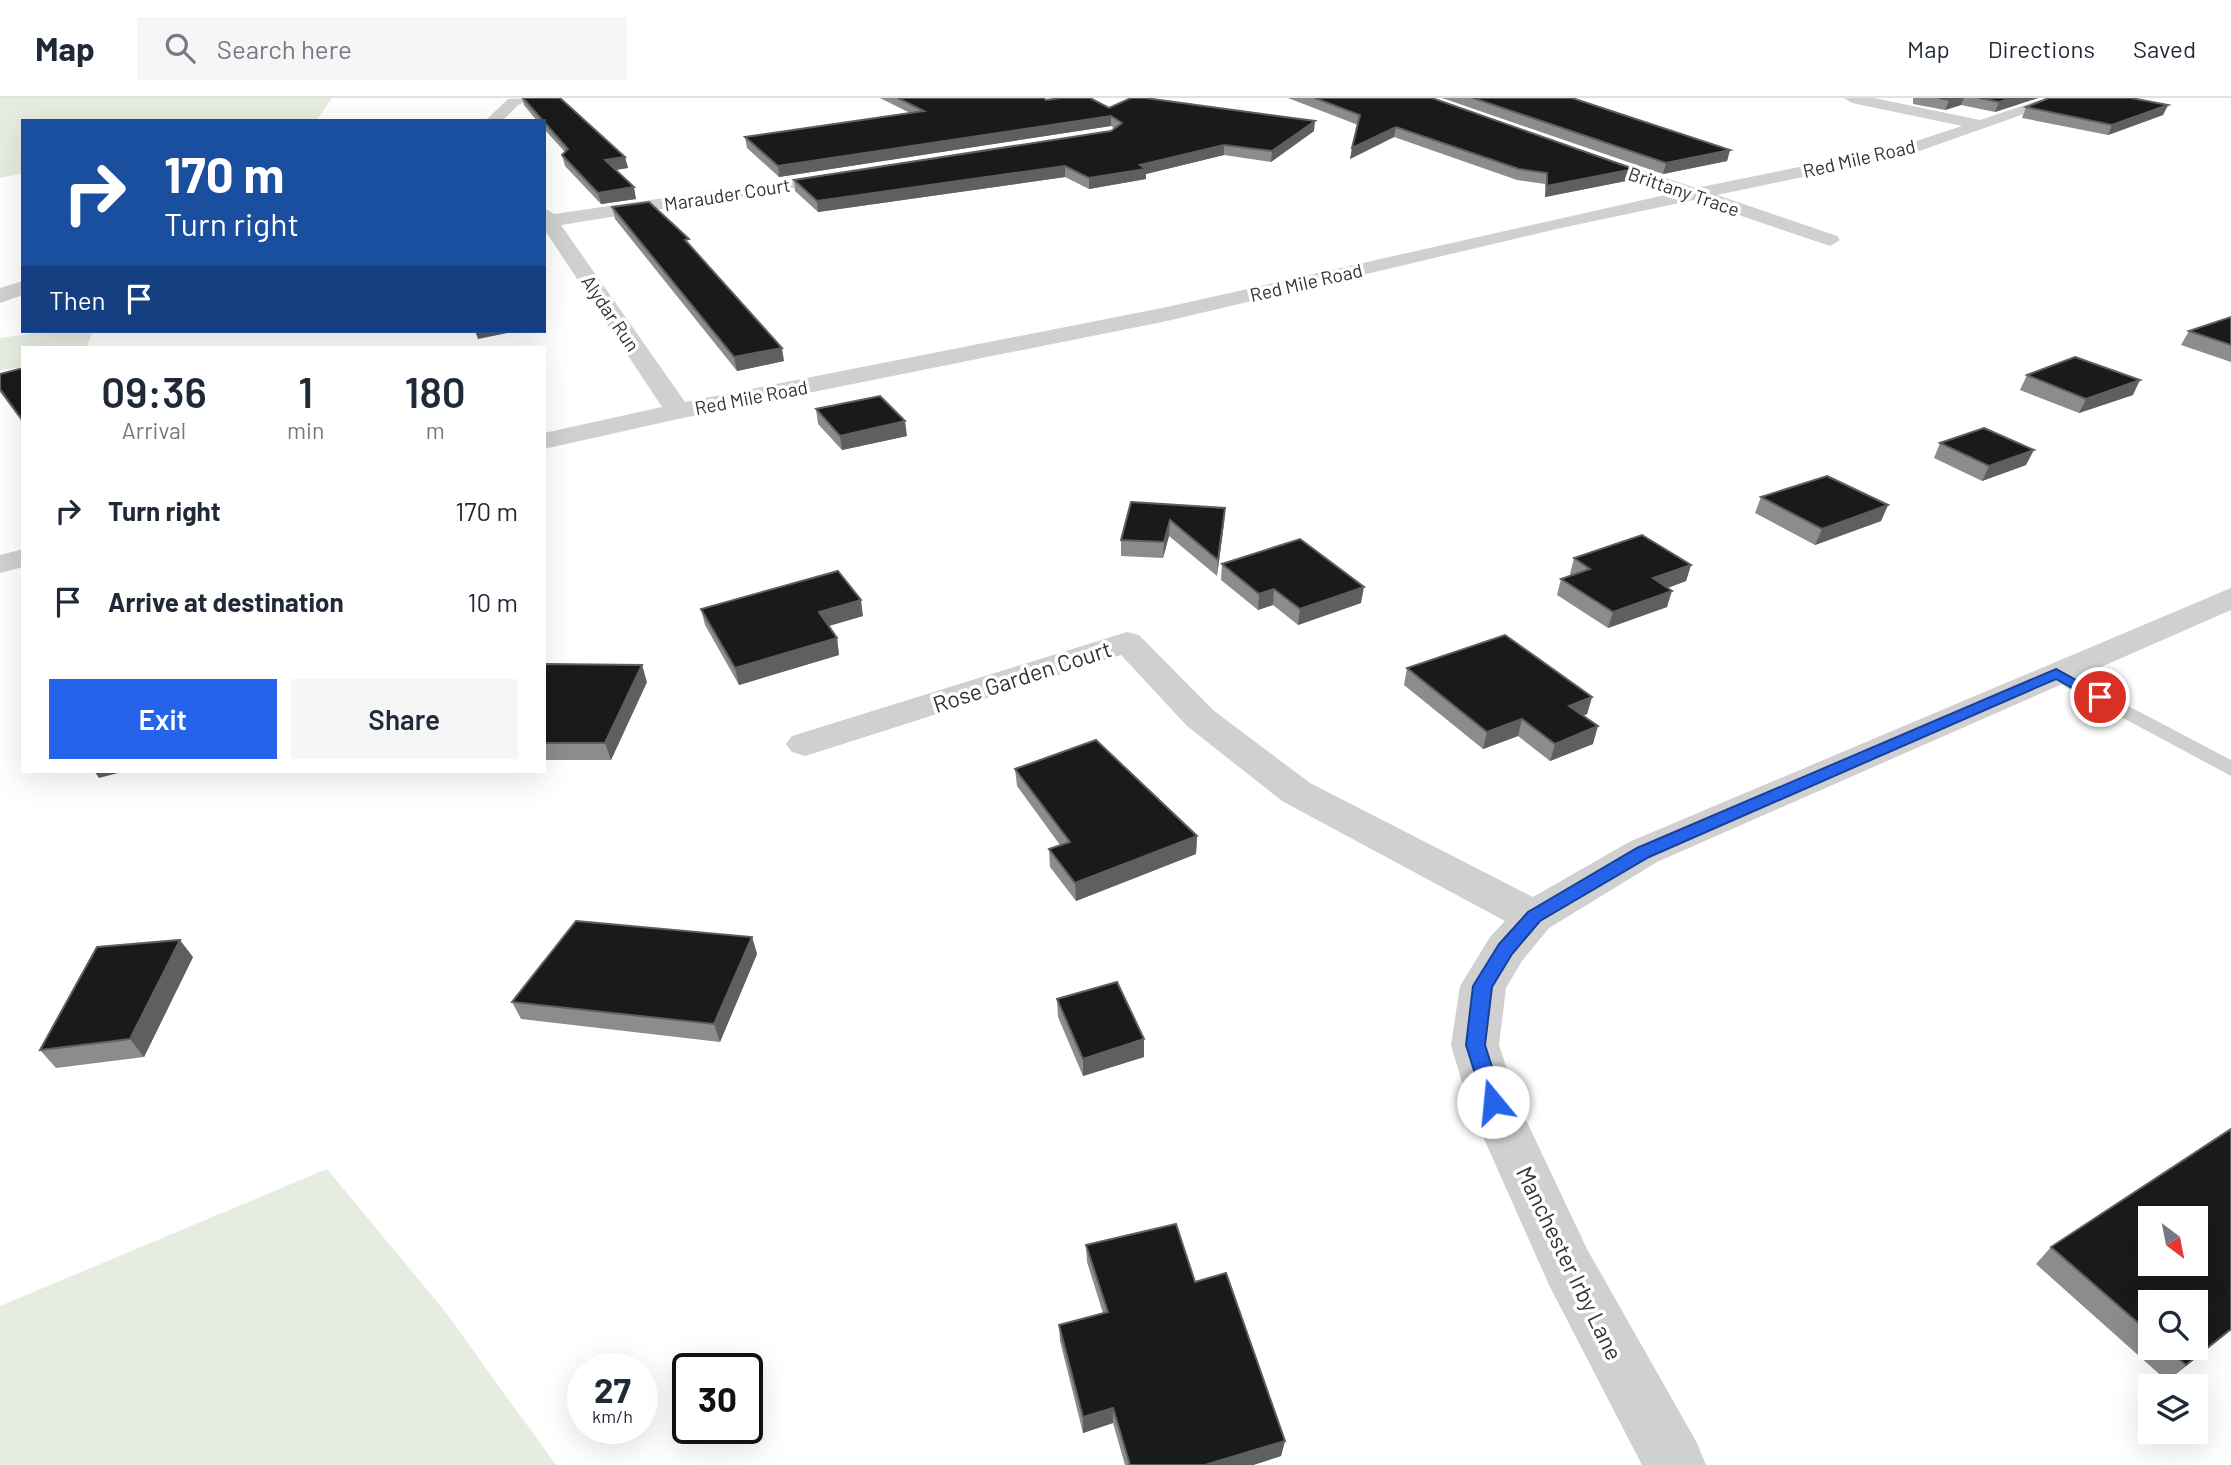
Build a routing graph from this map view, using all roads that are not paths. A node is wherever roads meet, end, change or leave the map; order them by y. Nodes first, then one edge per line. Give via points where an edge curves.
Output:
1 (526, 98) edge
2 (1853, 98) edge
3 (2061, 98) edge
4 (495, 119) edge
5 (1980, 125) junction
6 (1565, 149) edge
7 (864, 172) edge
8 (1694, 195) junction
9 (547, 218) edge
10 (1830, 240) dead end
11 (21, 288) edge
12 (0, 296) edge
13 (678, 411) junction
14 (546, 441) edge
15 (21, 559) edge
16 (0, 564) edge
17 (2231, 598) edge
18 (2056, 674) junction
19 (805, 744) dead end
20 (2231, 769) edge
21 (1534, 917) junction
22 (1675, 1465) edge

1 - 4 street
2 - 5 street
3 - 5 street, Red Mile Road
5 - 8 street, Red Mile Road via 1902,151
6 - 8 street, Brittany Trace
7 - 9 street, Marauder Court
8 - 10 street, Brittany Trace
8 - 13 street, Red Mile Road via 1167,314
9 - 13 street, Alydar Run
11 - 12 street
13 - 14 street, Red Mile Road
15 - 16 street
17 - 18 street, Manchester Irby Lane
18 - 20 lane
18 - 21 street, Manchester Irby Lane via 1643,852
19 - 21 street, Rose Garden Court via 1127,642 1200,718 1296,792
21 - 22 street, Manchester Irby Lane via 1483,986 1475,1045 1493,1102 1568,1267

